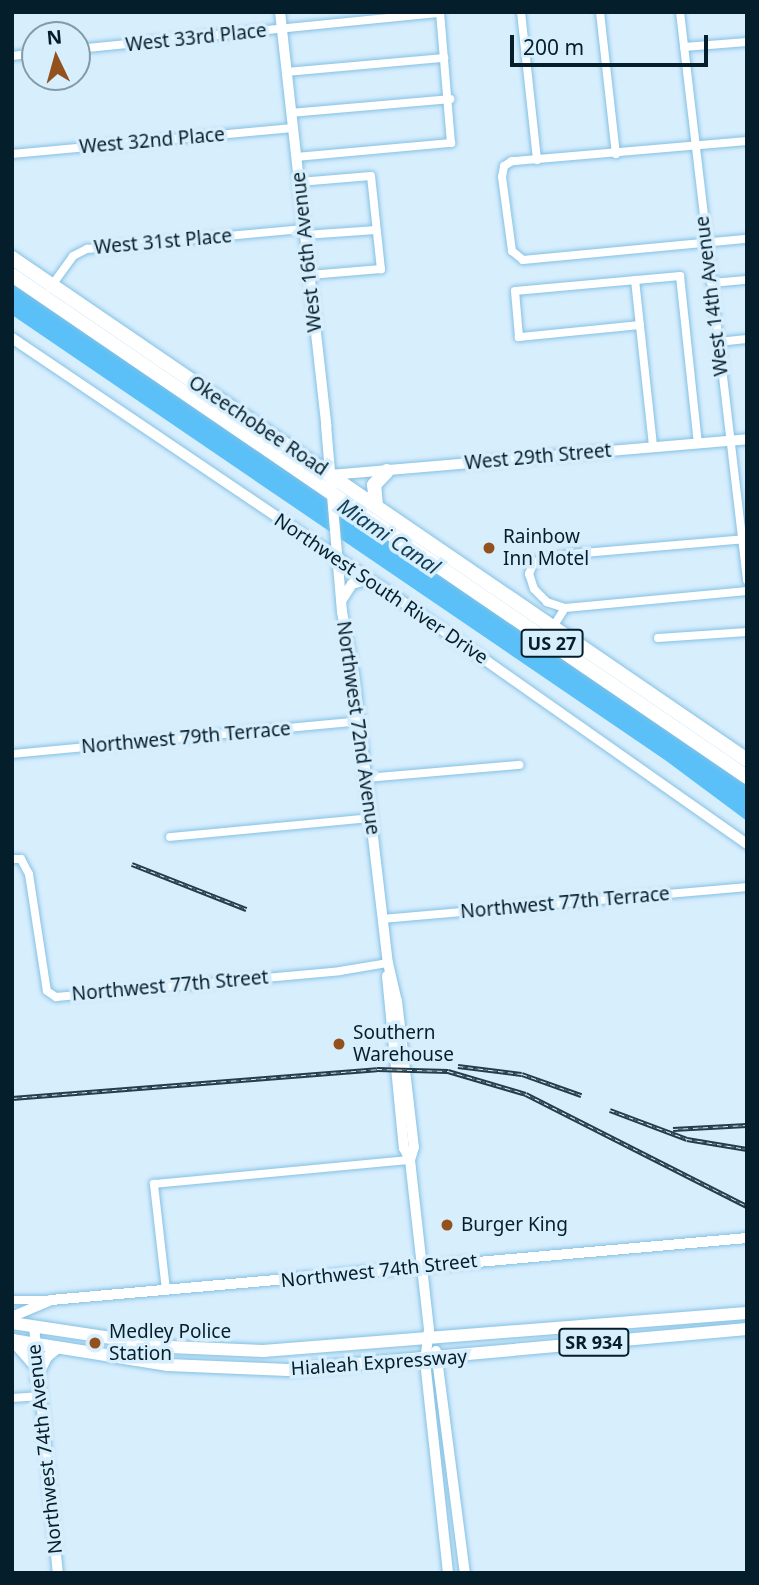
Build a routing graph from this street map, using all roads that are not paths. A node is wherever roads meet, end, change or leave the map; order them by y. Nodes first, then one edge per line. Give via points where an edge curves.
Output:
1 (279, 12) edge
2 (521, 12) edge
3 (600, 12) edge
4 (680, 12) edge
5 (440, 13) edge
6 (281, 29) junction
7 (747, 41) edge
8 (684, 47) junction
9 (91, 48) edge
10 (444, 58) junction
11 (286, 72) junction
12 (450, 99) junction
13 (291, 113) junction
14 (293, 128) junction
15 (747, 141) edge
16 (694, 145) junction
17 (12, 154) edge
18 (616, 154) junction
19 (296, 157) junction
20 (537, 160) junction
21 (299, 182) junction
22 (376, 230) junction
23 (304, 232) junction
24 (747, 239) edge
25 (705, 242) junction
26 (12, 258) edge
27 (12, 275) edge
28 (309, 275) junction
29 (635, 280) junction
30 (747, 280) edge
31 (710, 283) junction
32 (48, 291) junction
33 (640, 326) junction
34 (12, 338) edge
35 (747, 340) edge
36 (719, 342) junction
37 (747, 439) edge
38 (728, 441) junction
39 (698, 444) junction
40 (653, 447) junction
41 (387, 471) junction
42 (330, 475) junction
43 (332, 498) junction
44 (376, 506) junction
45 (336, 534) junction
46 (745, 539) edge
47 (318, 541) junction
48 (338, 559) junction
49 (369, 579) junction
50 (747, 580) edge
51 (747, 591) edge
52 (341, 601) junction
53 (565, 608) junction
54 (554, 627) junction
55 (747, 632) edge
56 (657, 638) dead end
57 (360, 722) junction
58 (12, 754) edge
59 (747, 760) edge
60 (519, 765) dead end
61 (747, 777) edge
62 (367, 778) junction
63 (371, 818) junction
64 (170, 837) dead end
65 (747, 844) edge
66 (17, 859) edge
67 (747, 887) edge
68 (383, 919) junction
69 (388, 963) junction
70 (410, 1160) junction
71 (747, 1238) edge
72 (422, 1265) junction
73 (166, 1290) junction
74 (12, 1302) edge
75 (45, 1303) junction
76 (747, 1313) edge
77 (13, 1323) edge
78 (34, 1326) junction
79 (747, 1329) edge
80 (430, 1339) junction
81 (13, 1340) edge
82 (33, 1344) junction
83 (58, 1349) junction
84 (441, 1359) junction
85 (425, 1361) junction
86 (34, 1364) junction
87 (36, 1379) junction
88 (38, 1396) junction
89 (12, 1398) edge
90 (436, 1460) junction
91 (457, 1508) junction
92 (462, 1550) junction
93 (446, 1551) junction
94 (58, 1573) edge
95 (449, 1573) edge
96 (465, 1573) edge

1 - 6 main road, West 16th Avenue
2 - 20 street
3 - 18 street
4 - 8 street, West 14th Avenue
5 - 6 street, West 33rd Place
5 - 10 street
6 - 9 street, West 33rd Place
6 - 11 main road, West 16th Avenue
7 - 8 street
8 - 16 street, West 14th Avenue
10 - 11 street
10 - 12 street
11 - 13 main road, West 16th Avenue
12 - 13 street
12 - 19 street via 451,143
13 - 14 main road, West 16th Avenue
14 - 17 street, West 32nd Place
14 - 19 main road, West 16th Avenue
15 - 16 street
16 - 18 street
16 - 25 street, West 14th Avenue
18 - 20 street
19 - 21 main road, West 16th Avenue
20 - 25 street via 504,166 502,177 512,251 523,260
21 - 22 street via 371,176
21 - 23 main road, West 16th Avenue
22 - 23 street, West 31st Place
22 - 28 street via 381,269
23 - 28 main road, West 16th Avenue
23 - 32 street, West 31st Place via 87,249 73,256
24 - 25 street
25 - 31 street, West 14th Avenue
26 - 32 highway, Okeechobee Road / US 27
27 - 32 highway, Okeechobee Road / US 27
28 - 42 main road, West 16th Avenue
29 - 33 street
29 - 33 street via 515,291 519,337
29 - 39 street via 680,276
30 - 31 street
31 - 36 street, West 14th Avenue
32 - 42 highway, Okeechobee Road / US 27
32 - 43 highway, Okeechobee Road / US 27
33 - 40 street
34 - 47 main road, Northwest South River Drive
35 - 36 street
36 - 38 street, West 14th Avenue
37 - 38 main road, West 29th Street
38 - 39 main road, West 29th Street
38 - 46 street, West 14th Avenue
39 - 40 main road, West 29th Street
40 - 41 main road, West 29th Street
41 - 42 main road, West 29th Street
41 - 44 highway via 374,485
42 - 43 main road, West 16th Avenue
42 - 44 highway, Okeechobee Road / US 27
43 - 45 main road, Northwest 72nd Avenue
43 - 61 highway, Okeechobee Road / US 27
44 - 54 highway, Okeechobee Road / US 27
45 - 47 main road
45 - 48 main road, Northwest 72nd Avenue
46 - 50 street, West 14th Avenue
46 - 53 street via 542,560 530,567 531,582 542,598
47 - 48 main road, Northwest South River Drive
48 - 49 main road, Northwest South River Drive
48 - 52 main road, Northwest 72nd Avenue
49 - 52 main road via 352,584
49 - 65 main road, Northwest South River Drive
51 - 53 street
52 - 57 main road, Northwest 72nd Avenue
53 - 54 street
54 - 59 highway, Okeechobee Road / US 27
55 - 56 street
57 - 58 street, Northwest 79th Terrace
57 - 62 main road, Northwest 72nd Avenue
60 - 62 street
62 - 63 main road, Northwest 72nd Avenue
63 - 64 street
63 - 68 main road, Northwest 72nd Avenue
66 - 69 street, Northwest 77th Street via 29,874 47,991 56,997
67 - 68 street, Northwest 77th Terrace
68 - 69 main road, Northwest 72nd Avenue
69 - 70 main road, Northwest 72nd Avenue via 397,1091 404,1148
70 - 72 main road, Northwest 72nd Avenue
70 - 73 street via 154,1184
71 - 72 main road, Northwest 74th Street
72 - 73 main road, Northwest 74th Street
72 - 80 main road, Northwest 72nd Avenue
73 - 75 main road, Northwest 74th Street
74 - 75 street, Northwest 74th Street
74 - 75 street, Northwest 74th Street
75 - 77 main road, Northwest 74th Avenue
76 - 80 main road, Hialeah Expressway / SR 934
77 - 78 main road, Hialeah Expressway / SR 934
78 - 80 main road, Hialeah Expressway / SR 934 via 223,1351 302,1350
78 - 82 main road, Northwest 74th Avenue
79 - 84 main road, Hialeah Expressway / SR 934
80 - 84 main road, Northwest 72nd Avenue
80 - 85 main road, Northwest 72nd Avenue
81 - 82 main road, Hialeah Expressway / SR 934
81 - 86 main road
82 - 83 main road, Hialeah Expressway / SR 934
82 - 86 main road, Northwest 74th Avenue
83 - 85 main road, Hialeah Expressway / SR 934 via 239,1370
83 - 87 main road via 47,1357
84 - 85 main road, Hialeah Expressway / SR 934
84 - 91 main road, Northwest 72nd Avenue
85 - 90 main road, Northwest 72nd Avenue
86 - 87 main road, Northwest 74th Avenue
87 - 88 main road, Northwest 74th Avenue
88 - 89 street
88 - 94 main road, Northwest 74th Avenue
90 - 91 main road via 446,1471 449,1498
90 - 93 main road, Northwest 72nd Avenue
91 - 92 main road, Northwest 72nd Avenue
92 - 93 main road
92 - 96 main road, Northwest 72nd Avenue
93 - 95 main road, Northwest 72nd Avenue

